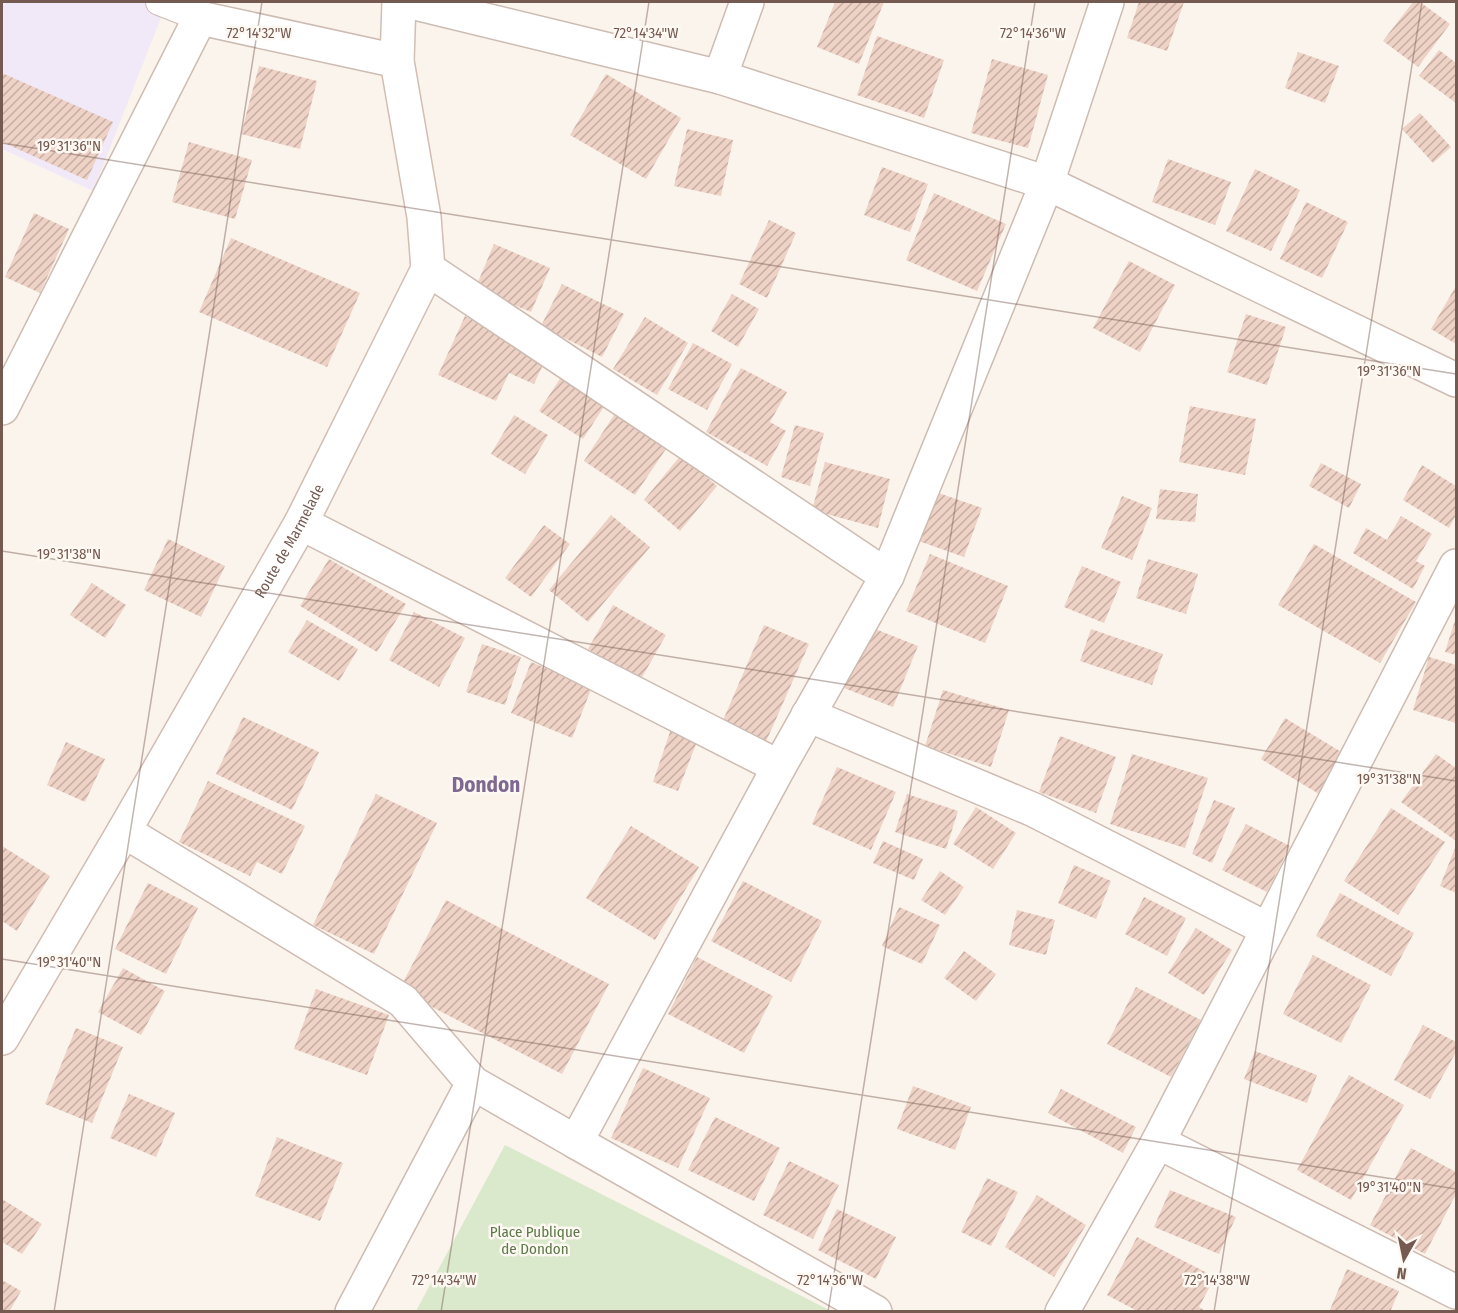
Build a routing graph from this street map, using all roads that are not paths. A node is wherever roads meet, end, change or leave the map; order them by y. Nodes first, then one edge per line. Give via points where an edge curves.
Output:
1 (159, 2) edge
2 (399, 2) edge
3 (411, 2) edge
4 (747, 2) edge
5 (1107, 2) edge
6 (200, 18) junction
7 (397, 61) junction
8 (720, 77) junction
9 (1047, 183) junction
10 (428, 269) junction
11 (1456, 380) edge
12 (2, 408) edge
13 (301, 523) junction
14 (1456, 566) edge
15 (887, 576) junction
16 (808, 715) junction
17 (779, 767) junction
18 (124, 831) junction
19 (1267, 929) junction
20 (2, 1038) edge
21 (473, 1083) junction
22 (576, 1142) junction
23 (1158, 1142) junction
24 (1456, 1292) edge
25 (352, 1311) edge
26 (875, 1311) edge
27 (1062, 1311) edge

1 - 6 lane
2 - 7 street
3 - 8 street
4 - 8 street
5 - 9 street
6 - 7 street
6 - 12 street
7 - 10 street via 424,217
8 - 9 street
9 - 11 street
9 - 15 street
10 - 13 street, Route de Marmelade
10 - 15 street
13 - 17 street
13 - 18 street, Route de Marmelade
14 - 19 street
15 - 16 street
16 - 17 street
16 - 19 street via 1034,810
17 - 22 street
18 - 20 street, Route de Marmelade
18 - 21 street via 403,1001
19 - 23 street
21 - 22 street
21 - 25 street
22 - 26 street
23 - 24 street
23 - 27 street

